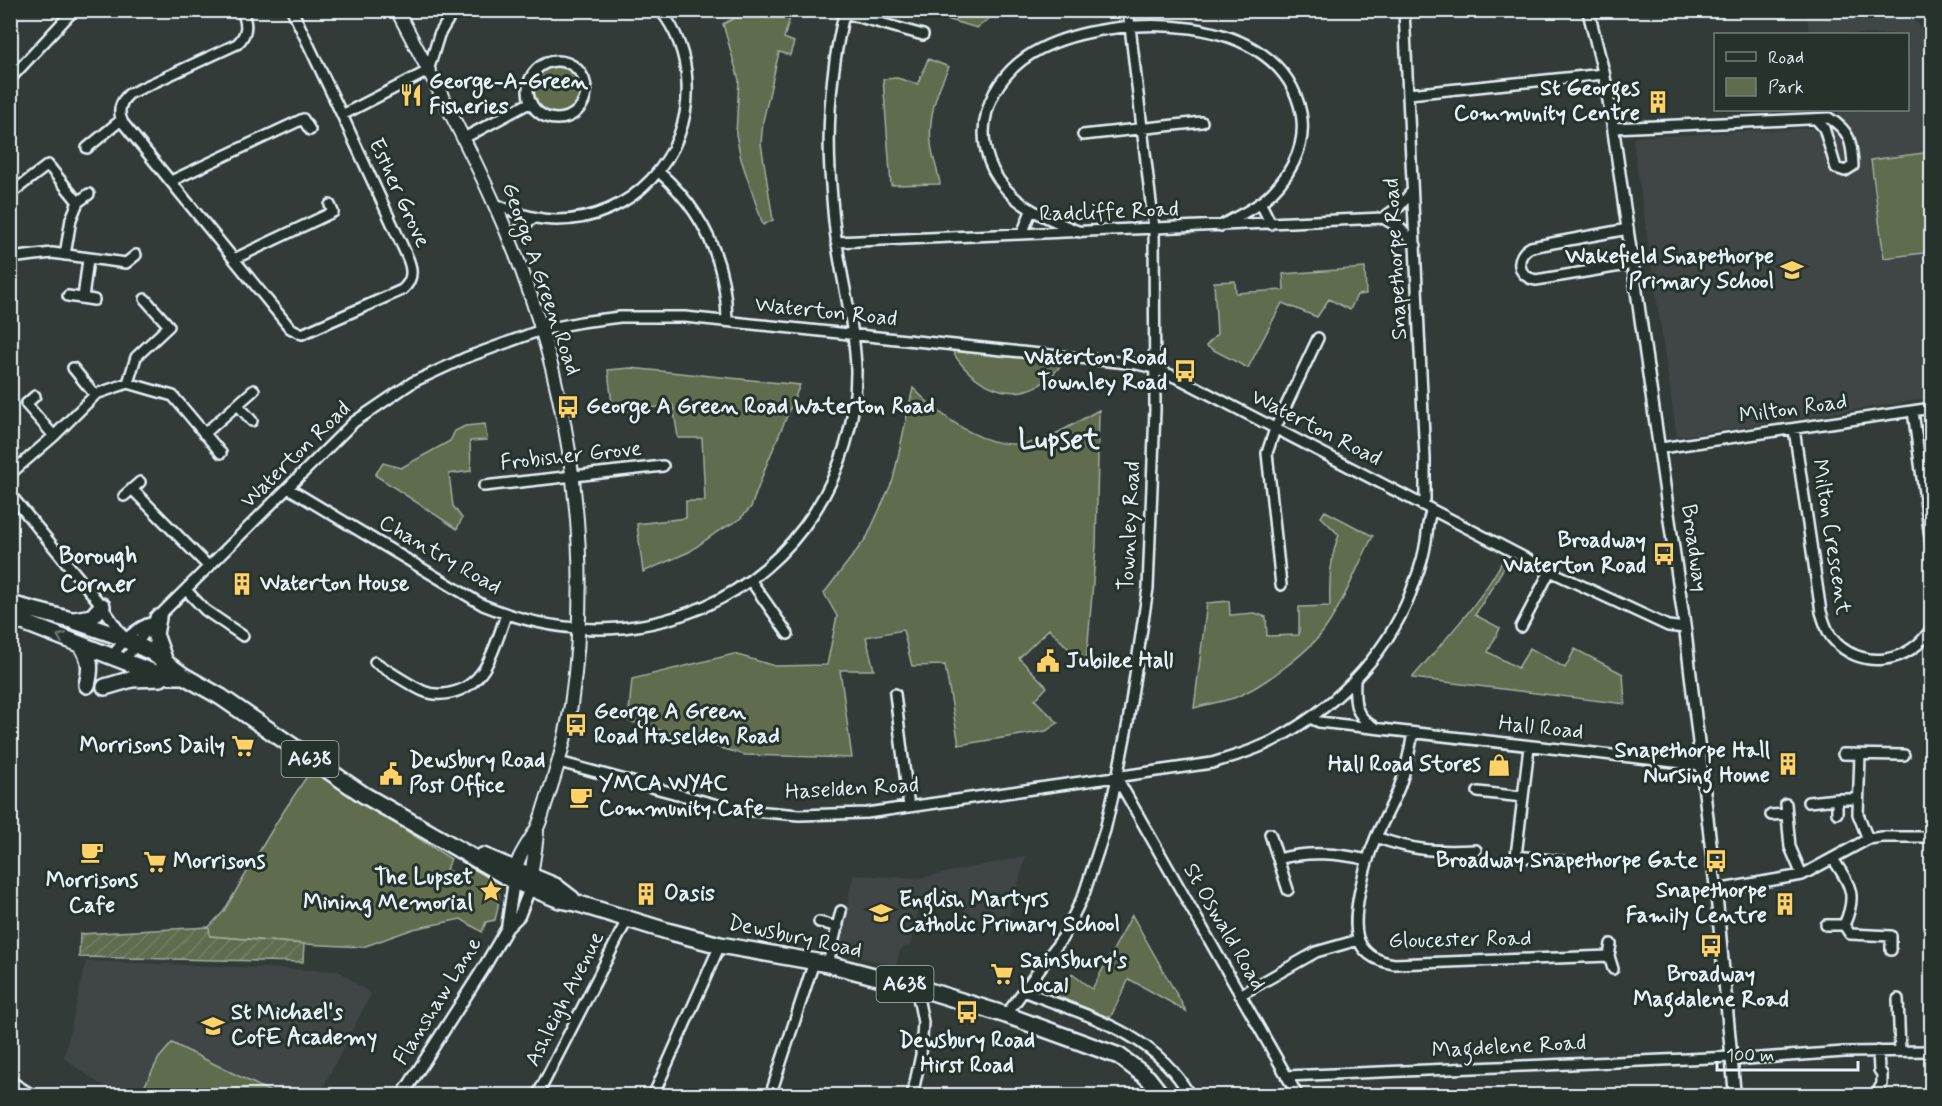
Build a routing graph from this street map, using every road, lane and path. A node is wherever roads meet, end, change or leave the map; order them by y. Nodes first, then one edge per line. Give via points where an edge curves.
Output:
1 (74, 10) edge
2 (241, 10) edge
3 (292, 10) edge
4 (397, 10) edge
5 (454, 10) edge
6 (660, 10) edge
7 (1128, 10) edge
8 (1404, 10) edge
9 (1588, 10) edge
10 (845, 12) edge
11 (1130, 26) junction
12 (923, 35) dead end
13 (428, 71) junction
14 (1604, 74) junction
15 (10, 79) edge
16 (1409, 94) junction
17 (531, 102) junction
18 (342, 115) junction
19 (1816, 119) junction
20 (121, 120) junction
21 (1202, 122) dead end
22 (96, 126) dead end
23 (1613, 128) junction
24 (1142, 129) junction
25 (310, 130) dead end
26 (103, 135) junction
27 (1083, 135) dead end
28 (464, 138) junction
29 (87, 148) dead end
30 (659, 172) junction
31 (171, 181) junction
32 (1412, 190) junction
33 (10, 194) edge
34 (89, 194) dead end
35 (78, 202) junction
36 (1260, 202) junction
37 (495, 204) junction
38 (330, 205) dead end
39 (1031, 211) junction
40 (533, 218) junction
41 (1383, 218) junction
42 (1271, 224) junction
43 (1221, 226) junction
44 (1154, 228) junction
45 (1628, 229) junction
46 (1080, 232) junction
47 (1022, 234) junction
48 (509, 238) junction
49 (836, 242) junction
50 (1416, 245) junction
51 (65, 255) junction
52 (136, 255) dead end
53 (10, 258) edge
54 (88, 259) junction
55 (234, 259) junction
56 (1633, 264) junction
57 (68, 296) dead end
58 (82, 298) junction
59 (145, 299) dead end
60 (94, 300) dead end
61 (726, 320) junction
62 (169, 327) junction
63 (541, 330) junction
64 (178, 332) dead end
65 (852, 333) junction
66 (1318, 338) dead end
67 (73, 368) dead end
68 (1154, 368) junction
69 (128, 383) junction
70 (254, 390) dead end
71 (95, 395) junction
72 (35, 396) dead end
73 (238, 405) junction
74 (1932, 408) edge
75 (1912, 411) junction
76 (252, 421) dead end
77 (1275, 429) junction
78 (1794, 429) junction
79 (204, 434) junction
80 (54, 436) junction
81 (1661, 448) junction
82 (221, 453) dead end
83 (663, 466) dead end
84 (10, 474) edge
85 (573, 475) junction
86 (484, 486) dead end
87 (288, 488) junction
88 (10, 494) edge
89 (124, 496) dead end
90 (1427, 508) junction
91 (1932, 552) edge
92 (209, 567) junction
93 (1550, 571) junction
94 (752, 581) junction
95 (1281, 585) dead end
96 (186, 590) junction
97 (10, 604) edge
98 (102, 606) junction
99 (506, 615) junction
100 (10, 617) edge
101 (71, 620) junction
102 (156, 620) junction
103 (1521, 627) dead end
104 (1932, 627) edge
105 (578, 628) junction
106 (1685, 628) junction
107 (788, 634) dead end
108 (243, 636) dead end
109 (82, 646) junction
110 (124, 651) junction
111 (375, 662) dead end
112 (173, 672) junction
113 (1354, 680) junction
114 (87, 685) dead end
115 (105, 687) dead end
116 (895, 694) dead end
117 (1310, 718) junction
118 (1377, 729) junction
119 (1413, 733) junction
120 (1528, 747) junction
121 (1899, 752) dead end
122 (1843, 754) dead end
123 (1860, 755) junction
124 (559, 762) junction
125 (1701, 765) junction
126 (1117, 778) junction
127 (1478, 792) dead end
128 (1522, 797) junction
129 (1837, 799) junction
130 (1858, 799) junction
131 (1808, 802) dead end
132 (909, 807) junction
133 (1837, 813) dead end
134 (1771, 815) dead end
135 (537, 828) junction
136 (1270, 834) dead end
137 (1376, 837) junction
138 (1932, 837) edge
139 (1868, 839) junction
140 (1476, 850) dead end
141 (1278, 859) junction
142 (1833, 859) junction
143 (1368, 860) junction
144 (1569, 861) dead end
145 (515, 875) junction
146 (1802, 875) junction
147 (531, 881) junction
148 (1288, 890) dead end
149 (1716, 890) junction
150 (842, 911) dead end
151 (627, 920) junction
152 (819, 922) dead end
153 (1826, 925) dead end
154 (1844, 925) junction
155 (838, 927) junction
156 (507, 928) junction
157 (1358, 940) junction
158 (1611, 944) dead end
159 (720, 945) junction
160 (1891, 950) dead end
161 (1609, 956) junction
162 (821, 963) junction
163 (1613, 969) dead end
164 (916, 987) junction
165 (1023, 991) junction
166 (1240, 995) junction
167 (1898, 999) dead end
168 (1006, 1015) junction
169 (1878, 1051) junction
170 (1900, 1051) junction
171 (1932, 1051) edge
172 (1733, 1059) junction
173 (1286, 1076) junction
174 (10, 1081) edge
175 (34, 1095) edge
176 (402, 1095) edge
177 (537, 1095) edge
178 (654, 1095) edge
179 (770, 1095) edge
180 (912, 1095) edge
181 (1162, 1095) edge
182 (1190, 1095) edge
183 (1298, 1095) edge
184 (1736, 1095) edge
185 (1879, 1095) edge

1 - 15 street
2 - 20 street via 247,28 237,44 129,93 120,108
3 - 18 street, Esther Grove
4 - 13 main road, George A Green Road
5 - 13 street via 439,35
6 - 30 street via 682,52 688,94 680,135
7 - 11 street, Townley Road
8 - 16 street, Snapethorpe Road
9 - 14 street, Broadway
10 - 12 street
10 - 49 street, Chantry Road via 830,113
11 - 24 street, Townley Road
11 - 36 street via 1181,26 1232,38 1277,65 1290,81 1299,100 1302,141 1281,183
11 - 39 street via 1072,37 1038,50 1020,61 996,88 984,120 985,151 996,177
13 - 18 street
13 - 28 main road, George A Green Road
14 - 16 street
14 - 23 street, Broadway
16 - 32 street, Snapethorpe Road
17 - 17 street via 548,118 572,116 586,97 586,85 572,65 561,61 548,63 531,78
17 - 28 street
18 - 55 street, Esther Grove via 410,263 412,272 407,286 302,334 290,328
19 - 19 street via 1829,118 1841,126 1849,138 1853,166 1845,171 1836,168 1824,128
19 - 23 street
20 - 26 street
20 - 31 street, Esther Grove
21 - 24 street
22 - 26 street
23 - 45 street, Broadway
24 - 27 street
24 - 44 street, Townley Road
25 - 31 street via 303,119
26 - 29 street
28 - 37 main road, George A Green Road
30 - 40 street via 642,189 602,212 568,219
30 - 61 street via 693,209 710,238 724,287
31 - 55 street, Esther Grove
32 - 41 street via 1400,206
32 - 50 street, Snapethorpe Road
33 - 35 street via 48,165
34 - 35 street
35 - 51 street
36 - 42 street
36 - 43 street
37 - 40 street
37 - 48 main road, George A Green Road
38 - 55 street via 333,212
39 - 46 street
39 - 47 street
40 - 48 street
41 - 42 street, Radcliffe Road
41 - 50 street via 1400,228
42 - 43 street, Radcliffe Road
43 - 44 street, Radcliffe Road
44 - 46 street, Radcliffe Road
44 - 68 street, Townley Road
45 - 56 street, Broadway
45 - 56 street via 1531,247 1522,254 1519,265 1526,277 1536,280
46 - 47 street, Radcliffe Road
47 - 49 street, Radcliffe Road
48 - 63 main road, George A Green Road
49 - 65 street, Chantry Road
50 - 90 street, Snapethorpe Road
51 - 53 street
51 - 54 street
52 - 54 street via 126,263
54 - 58 street
56 - 81 street, Broadway
57 - 58 street
58 - 60 street
59 - 62 street
61 - 63 street, Waterton Road via 620,317
61 - 65 street, Waterton Road
62 - 64 street
62 - 69 street via 136,357
63 - 85 main road, George A Green Road via 560,396
63 - 87 street, Waterton Road via 413,382 354,422
65 - 68 street, Waterton Road
65 - 94 street, Chantry Road via 856,369 853,415 834,475 802,530
66 - 77 street
67 - 71 street
68 - 77 street, Waterton Road
68 - 126 street, Townley Road via 1148,588
69 - 71 street
69 - 79 street via 173,396
70 - 73 street
71 - 80 street
72 - 80 street via 26,404
73 - 76 street
73 - 79 street
74 - 75 street, Milton Road
75 - 78 street, Milton Road
75 - 91 street
77 - 90 street, Waterton Road
77 - 95 street via 1267,453
78 - 81 street, Milton Road
78 - 104 street, Milton Crescent via 1821,612 1831,636 1857,656 1883,660 1908,652
79 - 82 street
80 - 84 street
81 - 106 street, Broadway
83 - 85 street, Frobisher Grove
85 - 86 street, Frobisher Grove
85 - 105 main road, George A Green Road via 579,543
87 - 92 street, Waterton Road
87 - 99 street, Chantry Road via 462,594
88 - 98 street
89 - 92 street via 136,486
90 - 93 street, Waterton Road
90 - 113 street, Snapethorpe Road via 1422,560 1405,606 1377,653
92 - 96 street, Waterton Road
93 - 103 street
93 - 106 street, Waterton Road via 1668,626
94 - 105 street, Chantry Road via 680,617 645,626
94 - 107 street
96 - 102 street, Waterton Road
96 - 108 street via 205,610
97 - 101 highway
98 - 101 highway via 92,617
98 - 110 street
99 - 105 street, Chantry Road
99 - 111 street via 486,667 467,687 455,692 440,695 424,691
109 -> 100 highway, Dewsbury Road / A638
101 - 110 highway via 90,637
102 - 110 street, Waterton Road via 143,624
102 - 112 highway via 155,634
105 - 124 main road, George A Green Road via 571,703
106 - 125 street, Broadway
109 - 110 highway, Dewsbury Road / A638
109 - 114 highway via 90,662
110 - 112 highway, Dewsbury Road / A638
110 - 112 highway, Dewsbury Road / A638
112 - 115 highway
112 - 145 highway, Dewsbury Road / A638 via 212,691 364,795 465,852 488,857
113 - 117 street, Snapethorpe Road
113 - 118 street via 1357,709 1363,720
116 - 132 street
117 - 118 street, Hall Road
117 - 126 street, Haselden Road via 1246,753 1212,764
118 - 119 street, Hall Road
119 - 120 street, Hall Road
119 - 137 street, Gloucester Road via 1396,796
120 - 125 street, Hall Road
120 - 128 street
121 - 123 street
122 - 123 street
123 - 130 street
124 - 132 street, Haselden Road via 742,810 811,815
124 - 135 main road, George A Green Road
125 - 149 street, Broadway
126 - 132 street, Haselden Road
126 - 165 street, Townley Road via 1105,830 1077,912 1045,965
126 - 166 street, St Oswald Road
127 - 128 street via 1490,790
128 - 144 street via 1516,856
129 - 130 street
129 - 131 street
129 - 133 street
130 - 139 street via 1858,814
134 - 146 street via 1787,809 1790,847
135 - 145 main road, George A Green Road via 524,846
135 - 147 main road, George A Green Road
136 - 141 street
137 - 140 street via 1431,852
137 - 143 street, Gloucester Road
138 - 139 street
139 - 142 street
141 - 143 street via 1326,853
141 - 148 street
142 - 146 street
142 - 154 street via 1850,885 1849,914
143 - 157 street, Gloucester Road via 1356,919
145 - 147 highway, Dewsbury Road / A638
145 - 156 street, Flanshaw Lane
146 - 149 street
147 - 151 highway, Dewsbury Road / A638 via 560,900
147 - 156 street, Flanshaw Lane via 519,916
149 - 172 street, Broadway
150 - 155 street
151 - 159 highway, Dewsbury Road / A638
151 - 177 street, Ashleigh Avenue
152 - 155 street
153 - 154 street
154 - 160 street via 1850,934 1891,936
155 - 162 street
156 - 176 street, Flanshaw Lane
157 - 161 street, Gloucester Road via 1375,959 1394,964
157 - 166 street via 1316,952
158 - 161 street
159 - 162 highway, Dewsbury Road / A638
159 - 178 street
161 - 163 street
162 - 164 highway, Dewsbury Road / A638
162 - 179 street
164 - 168 highway, Dewsbury Road / A638
164 - 180 street via 923,1022
165 - 168 street, Townley Road
165 - 182 street via 1137,1038 1164,1061
166 - 173 street, St Oswald Road
167 - 170 street
168 - 181 highway, Dewsbury Road / A638 via 1119,1056 1148,1078
169 - 170 street, Magdelene Road
169 - 172 street, Magdelene Road
169 - 185 street via 1882,1074
170 - 171 street, Magdelene Road
172 - 173 street, Magdelene Road
172 - 184 street, Broadway
173 - 183 street, St Oswald Road
174 - 175 street

